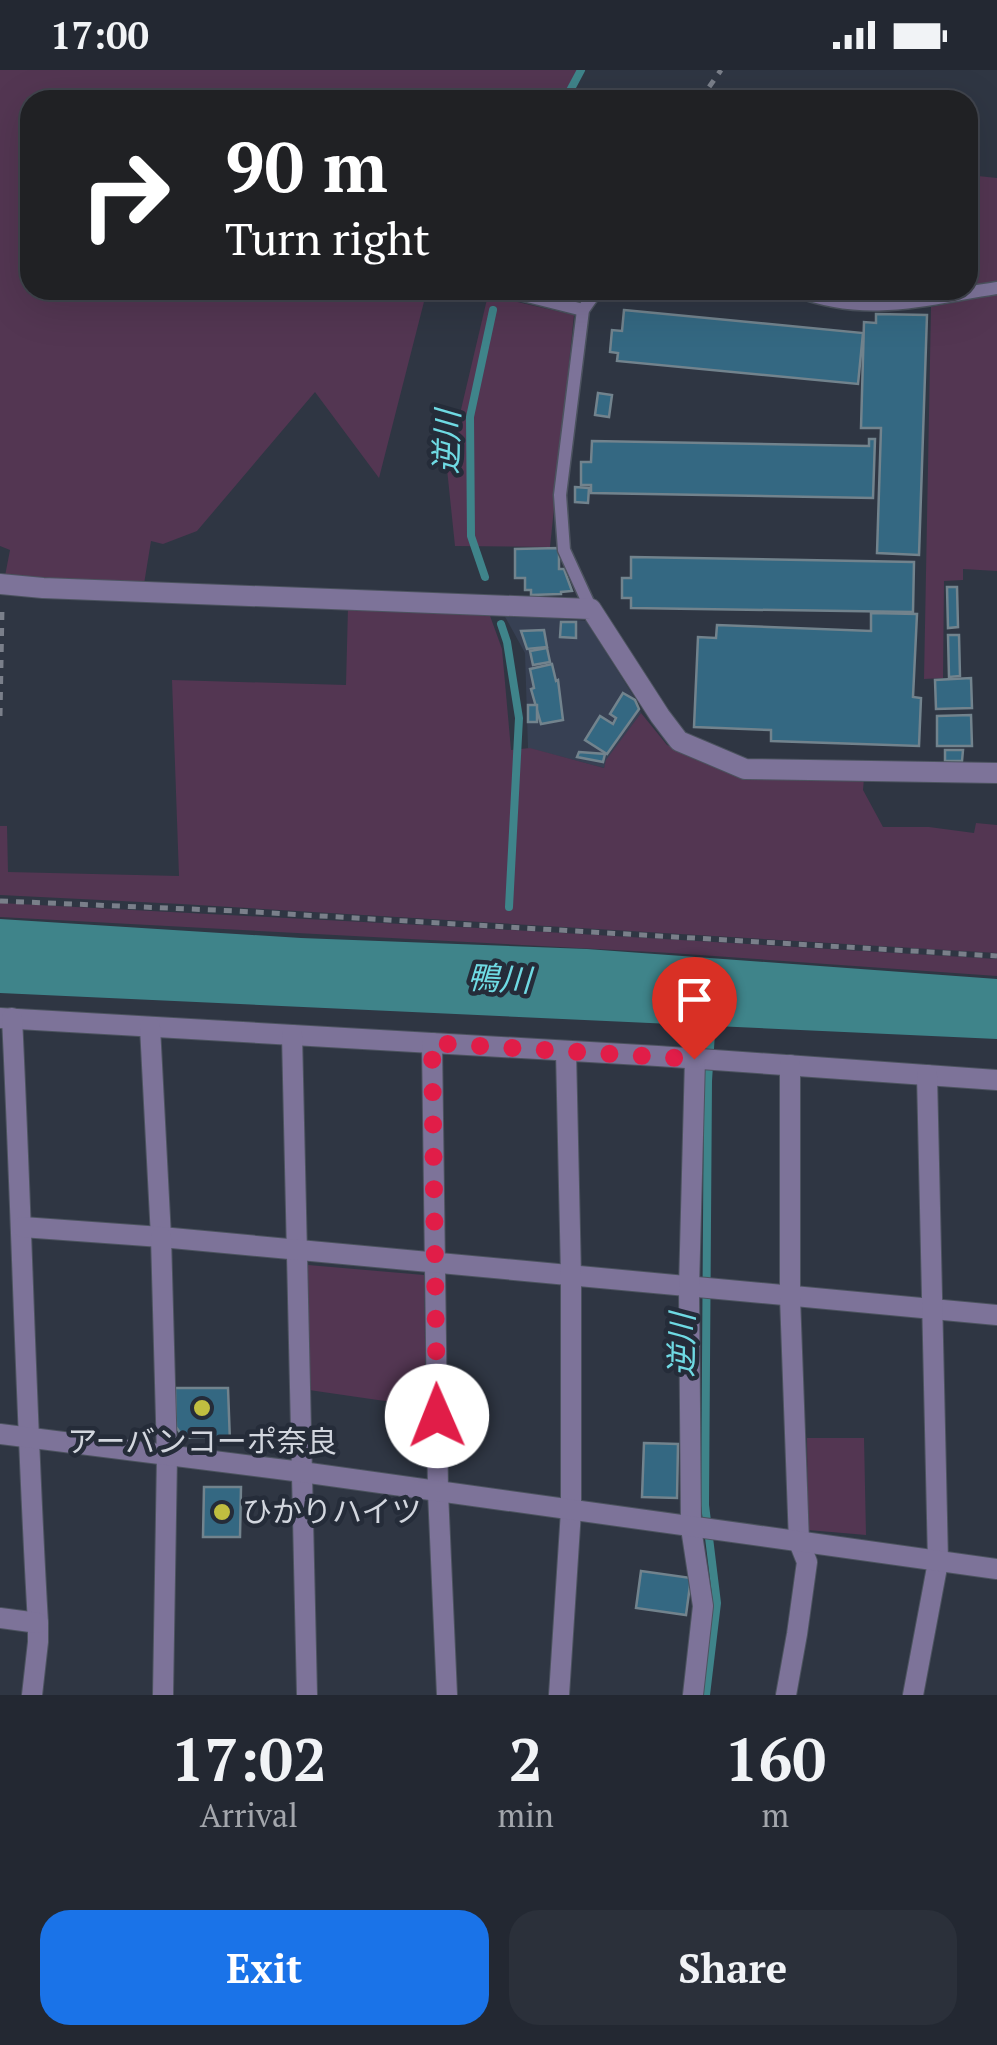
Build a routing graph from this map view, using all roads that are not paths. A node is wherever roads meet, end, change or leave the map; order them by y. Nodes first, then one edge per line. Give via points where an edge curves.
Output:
1 (543, 300) edge
2 (590, 300) edge
3 (826, 300) edge
4 (932, 300) edge
5 (582, 310) junction
6 (1, 584) edge
7 (591, 609) junction
8 (997, 773) edge
9 (6, 1018) edge
10 (150, 1027) junction
11 (292, 1035) junction
12 (432, 1043) junction
13 (566, 1050) junction
14 (705, 1059) junction
15 (790, 1065) junction
16 (927, 1075) junction
17 (997, 1080) edge
18 (22, 1228) junction
19 (161, 1237) junction
20 (297, 1250) junction
21 (434, 1264) junction
22 (571, 1276) junction
23 (694, 1288) junction
24 (790, 1297) junction
25 (934, 1310) junction
26 (997, 1315) edge
27 (0, 1434) edge
28 (27, 1438) junction
29 (167, 1456) junction
30 (302, 1472) junction
31 (438, 1492) junction
32 (571, 1511) junction
33 (695, 1529) junction
34 (799, 1542) junction
35 (938, 1562) junction
36 (997, 1569) edge
37 (0, 1618) edge
38 (38, 1623) junction
39 (32, 1695) edge
40 (163, 1695) edge
41 (307, 1695) edge
42 (447, 1695) edge
43 (559, 1695) edge
44 (693, 1695) edge
45 (786, 1695) edge
46 (913, 1695) edge

1 - 5 lane
2 - 5 lane
3 - 4 lane via 867,306
5 - 7 lane via 560,495 564,550
6 - 7 street
7 - 8 street via 680,741 746,768
9 - 10 street
9 - 18 street
10 - 11 street
10 - 19 street
11 - 12 street
11 - 20 street
12 - 13 street
12 - 21 street
13 - 14 street
13 - 22 street
14 - 15 street
14 - 23 street
15 - 16 street
15 - 24 street
16 - 17 street
16 - 25 street
18 - 19 street
18 - 28 street
19 - 20 street
19 - 29 street
20 - 21 street
20 - 30 street
21 - 22 street
21 - 31 street
22 - 23 street
22 - 32 street
23 - 24 street
23 - 33 street
24 - 25 street
24 - 34 street
25 - 26 street
25 - 35 street
27 - 28 street
28 - 29 street
28 - 38 street
29 - 30 street
29 - 40 street
30 - 31 street
30 - 41 street
31 - 32 street
31 - 42 street
32 - 33 street
32 - 43 street
33 - 34 street
33 - 44 street via 703,1606
34 - 35 street
34 - 45 street via 807,1562
35 - 36 street
35 - 46 street
37 - 38 street
38 - 39 street

